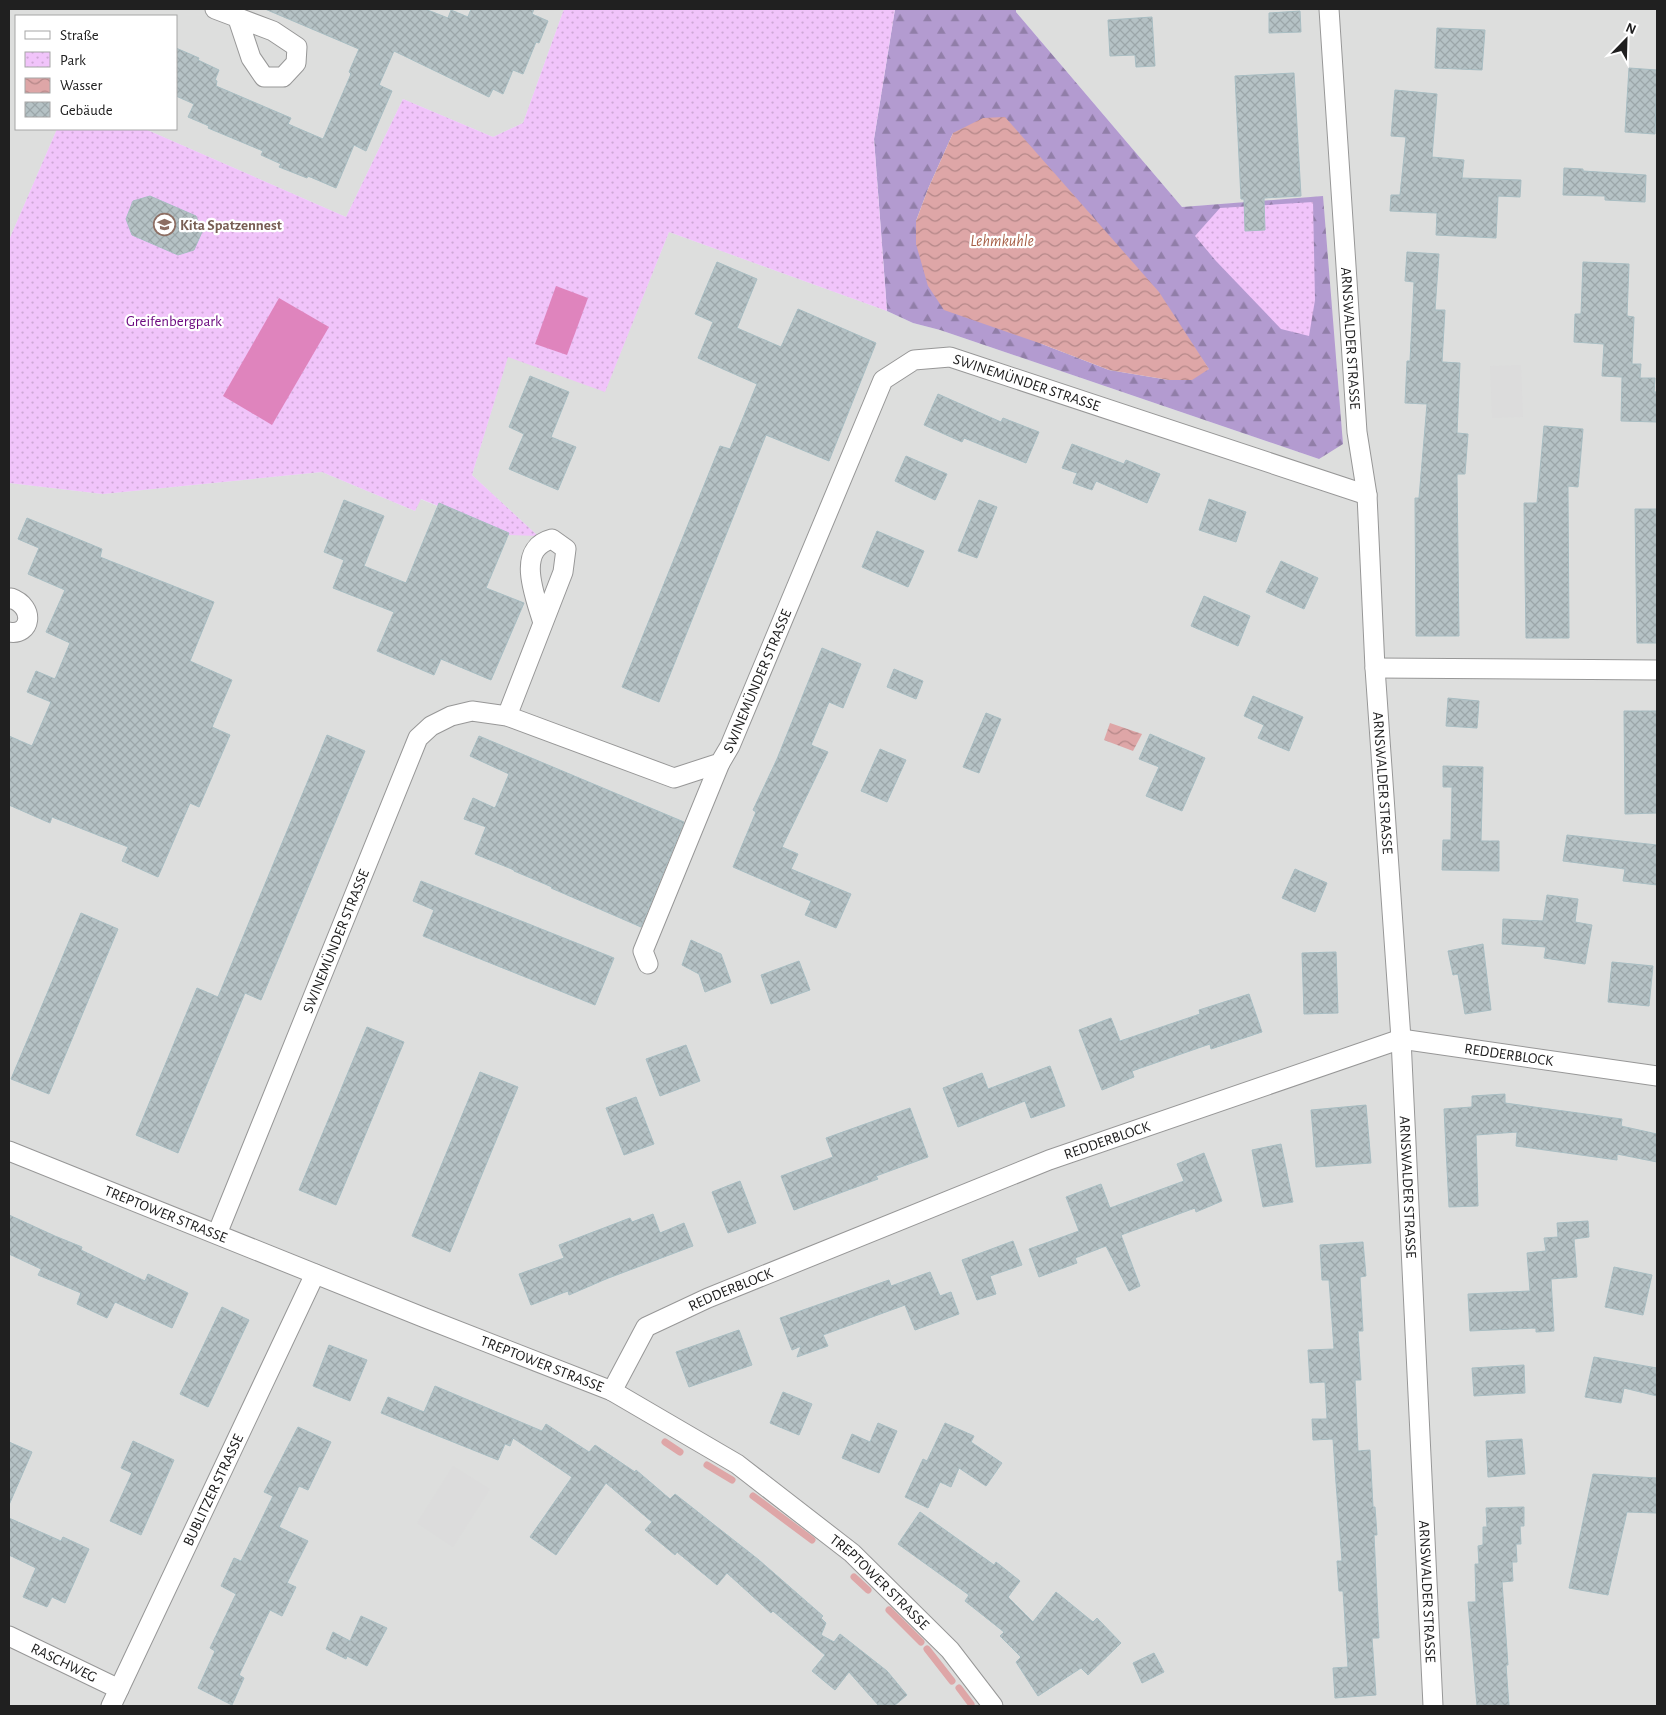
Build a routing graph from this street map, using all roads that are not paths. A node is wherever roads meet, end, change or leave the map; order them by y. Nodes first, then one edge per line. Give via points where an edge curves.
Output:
1 (215, 9) edge
2 (1329, 9) edge
3 (238, 19) dead end
4 (1367, 495) junction
5 (9, 599) edge
6 (542, 623) dead end
7 (9, 632) edge
8 (1374, 668) junction
9 (1657, 670) edge
10 (507, 716) junction
11 (720, 763) junction
12 (648, 964) dead end
13 (1401, 1039) junction
14 (1657, 1076) edge
15 (9, 1151) edge
16 (217, 1234) junction
17 (315, 1274) junction
18 (612, 1390) junction
19 (9, 1636) edge
20 (119, 1689) junction
21 (110, 1706) edge
22 (993, 1706) edge
23 (1433, 1706) edge

1 - 3 street
2 - 4 street, ARNSWALDER STRASSE via 1357,432
4 - 8 street, ARNSWALDER STRASSE
4 - 11 street, SWINEMÜNDER STRASSE via 950,357 914,360 883,380 730,746
5 - 7 street via 19,601 28,614 22,630
6 - 10 street
8 - 9 street
8 - 13 street, ARNSWALDER STRASSE
10 - 11 street, SWINEMÜNDER STRASSE via 674,778
10 - 16 street, SWINEMÜNDER STRASSE via 472,710 431,726 418,738
11 - 12 street, SWINEMÜNDER STRASSE via 642,951
13 - 14 street, REDDERBLOCK
13 - 18 street, REDDERBLOCK via 1049,1160 708,1298 646,1327
13 - 23 street, ARNSWALDER STRASSE
15 - 16 street, TREPTOWER STRASSE
16 - 17 street, TREPTOWER STRASSE
17 - 18 street, TREPTOWER STRASSE
17 - 20 street, BUBLITZER STRASSE
18 - 22 street, TREPTOWER STRASSE via 737,1464 852,1553 950,1650
19 - 20 street, RASCHWEG
20 - 21 street, BUBLITZER STRASSE

